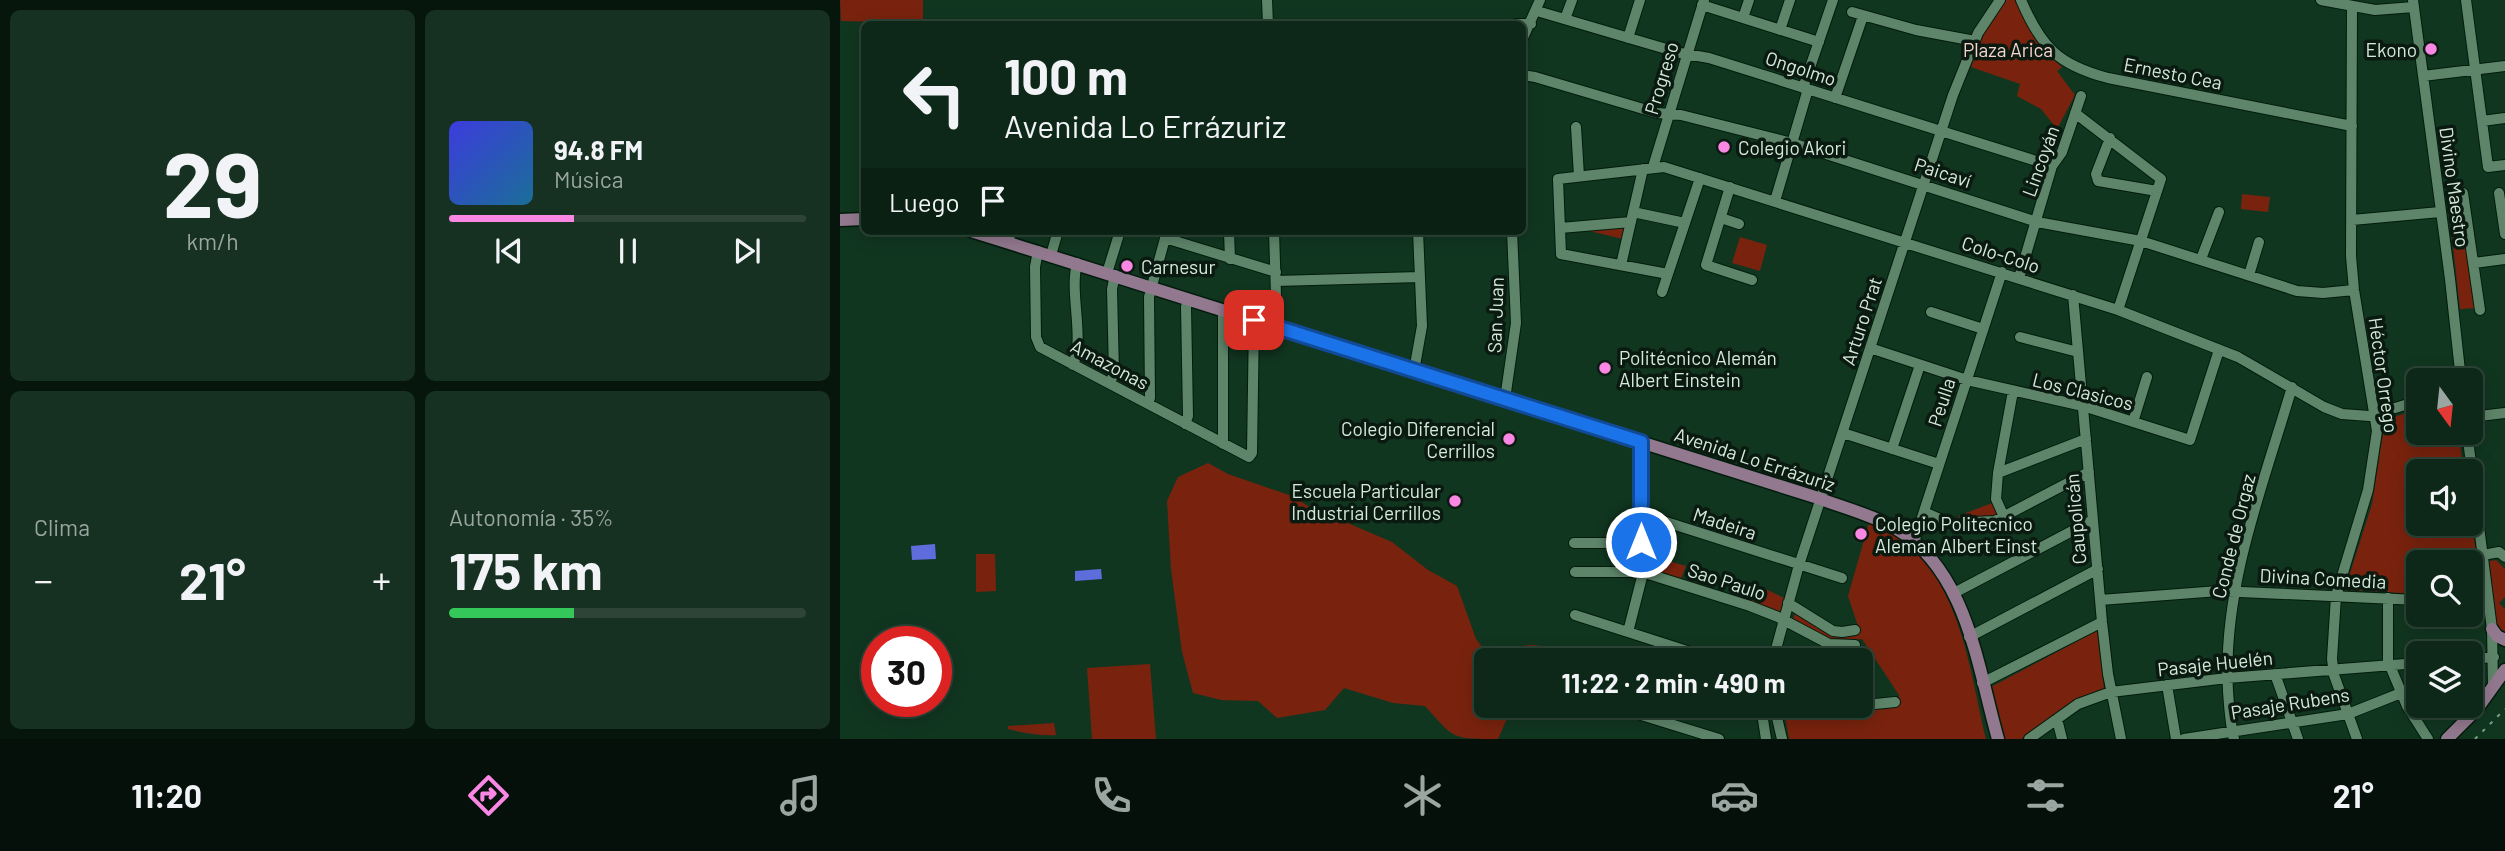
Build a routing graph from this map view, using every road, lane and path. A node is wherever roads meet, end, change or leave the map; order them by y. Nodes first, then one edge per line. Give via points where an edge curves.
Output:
1 (1267, 0) edge
2 (1540, 0) edge
3 (1572, 0) edge
4 (1640, 0) edge
5 (1749, 0) edge
6 (1790, 0) edge
7 (1833, 0) edge
8 (2000, 0) edge
9 (2021, 0) edge
10 (2321, 0) edge
11 (2468, 0) edge
12 (1703, 3) edge
13 (2413, 3) edge
14 (2352, 6) junction
15 (1537, 11) junction
16 (1853, 12) dead end
17 (1863, 16) junction
18 (1743, 18) junction
19 (1565, 19) junction
20 (1268, 21) edge
21 (1526, 24) edge
22 (1531, 24) junction
23 (1780, 30) junction
24 (1526, 33) edge
25 (1628, 38) junction
26 (1975, 41) junction
27 (1819, 42) junction
28 (1687, 54) junction
29 (2505, 66) edge
30 (2475, 69) junction
31 (1526, 75) edge
32 (2423, 76) junction
33 (1805, 89) junction
34 (2081, 96) dead end
35 (1835, 98) junction
36 (2076, 113) junction
37 (1669, 114) junction
38 (2505, 118) edge
39 (2482, 121) junction
40 (2352, 126) junction
41 (1576, 127) dead end
42 (1941, 130) junction
43 (2110, 138) junction
44 (1792, 143) junction
45 (2505, 165) edge
46 (2052, 166) junction
47 (1648, 168) junction
48 (1579, 176) junction
49 (1700, 178) junction
50 (1924, 184) junction
51 (1730, 187) junction
52 (2157, 191) junction
53 (2463, 193) dead end
54 (2499, 193) dead end
55 (1775, 201) junction
56 (2219, 212) dead end
57 (2440, 212) junction
58 (1632, 217) junction
59 (1721, 218) junction
60 (861, 219) edge
61 (840, 220) edge
62 (2353, 220) junction
63 (2037, 222) junction
64 (1685, 223) junction
65 (1739, 225) dead end
66 (1560, 228) junction
67 (2505, 234) edge
68 (1057, 235) edge
69 (1119, 235) edge
70 (1166, 235) edge
71 (1169, 235) edge
72 (1229, 235) edge
73 (1274, 235) edge
74 (1418, 235) edge
75 (1512, 235) edge
76 (1010, 237) edge
77 (2141, 241) junction
78 (1905, 242) junction
79 (2259, 242) dead end
80 (1038, 251) junction
81 (1051, 255) junction
82 (1230, 259) junction
83 (2201, 259) junction
84 (2505, 259) edge
85 (1077, 263) junction
86 (2474, 263) junction
87 (1621, 265) junction
88 (2002, 272) junction
89 (1111, 274) junction
90 (1668, 274) junction
91 (2249, 275) junction
92 (1276, 276) junction
93 (1420, 277) junction
94 (2019, 278) junction
95 (1752, 280) dead end
96 (1151, 287) junction
97 (2354, 290) junction
98 (1662, 292) dead end
99 (2073, 295) junction
100 (1188, 299) junction
101 (2118, 310) junction
102 (2480, 310) dead end
103 (1223, 311) junction
104 (1931, 312) dead end
105 (1254, 320) junction
106 (1277, 327) junction
107 (1983, 329) junction
108 (2020, 337) dead end
109 (1870, 348) junction
110 (2219, 350) junction
111 (2078, 352) junction
112 (1073, 365) junction
113 (1920, 365) junction
114 (2460, 368) edge
115 (1415, 370) junction
116 (2147, 377) dead end
117 (1967, 380) junction
118 (1110, 384) junction
119 (2292, 387) junction
120 (2013, 391) junction
121 (1506, 399) junction
122 (1148, 404) junction
123 (2406, 405) edge
124 (2083, 407) junction
125 (2505, 413) edge
126 (2376, 415) junction
127 (2483, 416) edge
128 (2133, 422) junction
129 (1185, 424) junction
130 (1843, 433) junction
131 (2086, 439) junction
132 (1641, 442) junction
133 (1223, 444) junction
134 (2469, 445) edge
135 (1892, 449) junction
136 (1939, 464) junction
137 (2089, 472) junction
138 (1998, 473) junction
139 (1821, 500) junction
140 (1924, 512) junction
141 (1641, 514) junction
142 (2004, 517) junction
143 (2093, 520) junction
144 (1641, 542) junction
145 (1914, 542) junction
146 (1574, 543) dead end
147 (2482, 550) edge
148 (2483, 555) joint
149 (2505, 556) edge
150 (1799, 565) junction
151 (2098, 569) junction
152 (1575, 572) dead end
153 (1642, 572) junction
154 (1842, 578) dead end
155 (2234, 591) junction
156 (1954, 593) junction
157 (2336, 596) junction
158 (2388, 598) junction
159 (2406, 599) edge
160 (2100, 600) junction
161 (2483, 602) edge
162 (2488, 602) junction
163 (1788, 603) junction
164 (1575, 615) dead end
165 (1783, 620) junction
166 (2102, 622) junction
167 (2492, 629) junction
168 (1855, 630) dead end
169 (1628, 632) junction
170 (1969, 637) junction
171 (2505, 640) edge
172 (1855, 645) dead end
173 (1678, 648) edge
174 (1776, 648) edge
175 (2494, 657) junction
176 (2483, 658) edge
177 (2406, 664) edge
178 (2390, 665) junction
179 (2333, 670) junction
180 (2505, 670) edge
181 (2275, 674) junction
182 (2227, 678) junction
183 (1982, 683) junction
184 (2167, 685) junction
185 (2493, 688) junction
186 (2111, 692) junction
187 (2400, 693) junction
188 (1895, 702) dead end
189 (1873, 704) edge
190 (2348, 714) junction
191 (1651, 718) edge
192 (1763, 718) edge
193 (1778, 718) edge
194 (2057, 719) junction
195 (2291, 722) junction
196 (2233, 735) edge
197 (1719, 739) edge
198 (1766, 739) edge
199 (1782, 739) edge
200 (1998, 739) edge
201 (2029, 739) edge
202 (2062, 739) edge
203 (2121, 739) edge
204 (2176, 739) edge
205 (2184, 739) edge
206 (2298, 739) edge
207 (2357, 739) edge
208 (2428, 739) edge
209 (2447, 739) edge

1 - 20 street
2 - 15 street
3 - 19 street
4 - 25 street
5 - 18 street
6 - 23 street
7 - 27 street
8 - 26 street, Arturo Prat
9 - 40 street, Ernesto Cea via 2047,48 2071,66 2108,78
10 - 14 street
11 - 30 street
12 - 18 street
12 - 28 street, Progreso
13 - 14 street via 2379,11
13 - 32 street, Divino Maestro
14 - 40 street, Héctor Orrego
15 - 19 street, Ongolmo
15 - 22 street
16 - 17 street
17 - 26 street
17 - 35 street
18 - 23 street
19 - 25 street, Ongolmo
21 - 22 street
22 - 24 street
23 - 27 street
25 - 28 street, Ongolmo
26 - 42 street, Arturo Prat
27 - 33 street
28 - 33 street, Ongolmo
28 - 37 street, Progreso
29 - 30 street
30 - 32 street
30 - 39 street
31 - 37 street, Paicaví
32 - 57 street, Divino Maestro
33 - 35 street, Ongolmo
33 - 44 street
34 - 36 street, Lincoyán
35 - 42 street, Ongolmo
36 - 43 street
36 - 46 street, Lincoyán via 2061,155
37 - 44 street, Paicaví
37 - 47 street, Progreso
38 - 39 street
39 - 45 street via 2488,167
40 - 62 street, Héctor Orrego
41 - 48 street
42 - 46 street, Ongolmo
42 - 50 street, Arturo Prat
43 - 52 street via 2161,178
43 - 52 street via 2096,174 2098,181
44 - 50 street, Paicaví
44 - 55 street
46 - 63 street, Lincoyán
47 - 48 street, Colo-Colo
47 - 49 street, Colo-Colo via 1664,167
47 - 58 street, Progreso
48 - 66 street, Colo-Colo via 1558,179
49 - 51 street, Colo-Colo
49 - 64 street
50 - 63 street, Paicaví
50 - 78 street, Arturo Prat
51 - 55 street, Colo-Colo
51 - 59 street
52 - 77 street
53 - 86 street
54 - 67 street
55 - 78 street, Colo-Colo
56 - 83 street
57 - 62 street
57 - 114 street, Divino Maestro
58 - 64 street
58 - 66 street
58 - 87 street, Progreso
59 - 65 street
59 - 95 street via 1706,265
60 - 61 main road
62 - 97 street, Héctor Orrego
63 - 77 street, Paicaví
63 - 94 street, Lincoyán
64 - 90 street
66 - 87 street via 1561,254
68 - 81 street
69 - 89 street
70 - 96 street
71 - 82 street
72 - 82 street
73 - 92 street
74 - 93 street
75 - 121 street, San Juan via 1516,323
76 - 80 main road, Avenida Lo Errázuriz
77 - 83 street, Paicaví
77 - 101 street
78 - 88 street, Colo-Colo
78 - 109 street, Arturo Prat
79 - 91 street
80 - 81 main road, Avenida Lo Errázuriz
80 - 112 street, Amazonas via 1036,341
81 - 85 main road, Avenida Lo Errázuriz
82 - 92 street
83 - 91 street, Paicaví
84 - 86 street
85 - 89 main road, Avenida Lo Errázuriz
85 - 112 street
86 - 102 street
87 - 90 street
88 - 94 street, Colo-Colo
88 - 107 street, Peulla
89 - 96 main road, Avenida Lo Errázuriz
89 - 118 street via 1114,373
90 - 98 street
91 - 97 street, Paicaví via 2311,293
92 - 93 street
92 - 106 street
93 - 115 street via 1422,326
94 - 99 street, Colo-Colo
96 - 100 main road, Avenida Lo Errázuriz
96 - 122 street
97 - 126 street, Héctor Orrego
99 - 101 street, Colo-Colo
99 - 111 street, Caupolicán
100 - 103 main road, Avenida Lo Errázuriz
100 - 129 street
101 - 110 street, Colo-Colo
103 - 105 main road, Avenida Lo Errázuriz
103 - 133 street
104 - 107 street
105 - 106 main road, Avenida Lo Errázuriz
105 - 133 street, Amazonas via 1250,456
106 - 115 main road, Avenida Lo Errázuriz
107 - 117 street, Peulla
108 - 111 street
109 - 113 street, Los Clasicos
109 - 130 street, Arturo Prat
110 - 119 street, Colo-Colo
110 - 128 street, Los Clasicos via 2190,440
111 - 124 street, Caupolicán
112 - 118 street, Amazonas
113 - 117 street, Los Clasicos
113 - 135 street
115 - 121 main road, Avenida Lo Errázuriz
116 - 128 street
117 - 120 street, Los Clasicos
117 - 136 street, Peulla
118 - 122 street, Amazonas
119 - 126 street, Colo-Colo via 2336,412
119 - 155 street, Conde de Orgaz
120 - 124 street, Los Clasicos
120 - 138 street
121 - 132 main road, Avenida Lo Errázuriz
122 - 129 street, Amazonas
123 - 126 street, Colo-Colo
124 - 128 street, Los Clasicos
124 - 131 street, Caupolicán
125 - 127 street
126 - 157 street, Héctor Orrego via 2371,478
129 - 133 street, Amazonas
130 - 135 street
130 - 139 street, Arturo Prat
131 - 137 street, Caupolicán
131 - 138 street
132 - 139 main road, Avenida Lo Errázuriz
132 - 141 street
134 - 147 street
135 - 136 street
136 - 140 street, Peulla
137 - 142 street
137 - 143 street, Caupolicán
138 - 142 street via 1996,499
139 - 145 main road, Avenida Lo Errázuriz via 1883,522
139 - 150 street, Arturo Prat
140 - 142 street via 1949,523
140 - 145 street, Peulla
141 - 144 street
141 - 150 street, Madeira
143 - 151 street, Caupolicán
143 - 156 street
144 - 146 street
144 - 153 street
145 - 156 main road, Avenida Lo Errázuriz via 1938,566
148 - 149 street via 2498,552
148 - 162 street
150 - 154 street, Madeira
150 - 163 street, Arturo Prat
151 - 160 street, Caupolicán
151 - 170 street
152 - 153 street, Sao Paulo
153 - 165 street, Sao Paulo
153 - 169 street
155 - 157 street, Divina Comedia
155 - 160 street, Divina Comedia
155 - 182 street, Conde de Orgaz
156 - 170 main road, Avenida Lo Errázuriz
157 - 158 street, Divina Comedia
157 - 179 street, Héctor Orrego
158 - 159 street, Divina Comedia
158 - 178 street
160 - 166 street, Caupolicán
161 - 162 street
162 - 167 street
163 - 165 street, Arturo Prat
163 - 168 street via 1833,631
164 - 169 street
165 - 172 street, Sao Paulo via 1829,643
165 - 174 street, Arturo Prat
166 - 183 street
166 - 186 street, Caupolicán
167 - 171 main road
167 - 175 street
169 - 173 street
170 - 183 main road, Avenida Lo Errázuriz
175 - 176 street
175 - 185 street
177 - 178 street, Pasaje Huelén
178 - 179 street, Pasaje Huelén
178 - 187 street
179 - 181 street, Pasaje Huelén
179 - 190 street, Héctor Orrego
180 - 185 main road
181 - 182 street, Pasaje Huelén
181 - 195 street
182 - 184 street, Pasaje Huelén
182 - 196 street, Conde de Orgaz
183 - 200 main road, Avenida Lo Errázuriz
184 - 186 street, Pasaje Huelén
184 - 204 street
185 - 209 main road
186 - 194 street, Pasaje Huelén via 2087,699
186 - 203 street, Caupolicán
187 - 190 street, Pasaje Rubens
187 - 208 street
188 - 189 street
190 - 195 street, Pasaje Rubens
190 - 207 street, Héctor Orrego
191 - 197 street
192 - 198 street
193 - 199 street
194 - 201 street, Pasaje Huelén
194 - 202 street
195 - 196 street, Pasaje Rubens
195 - 206 street
196 - 205 street, Pasaje Rubens

